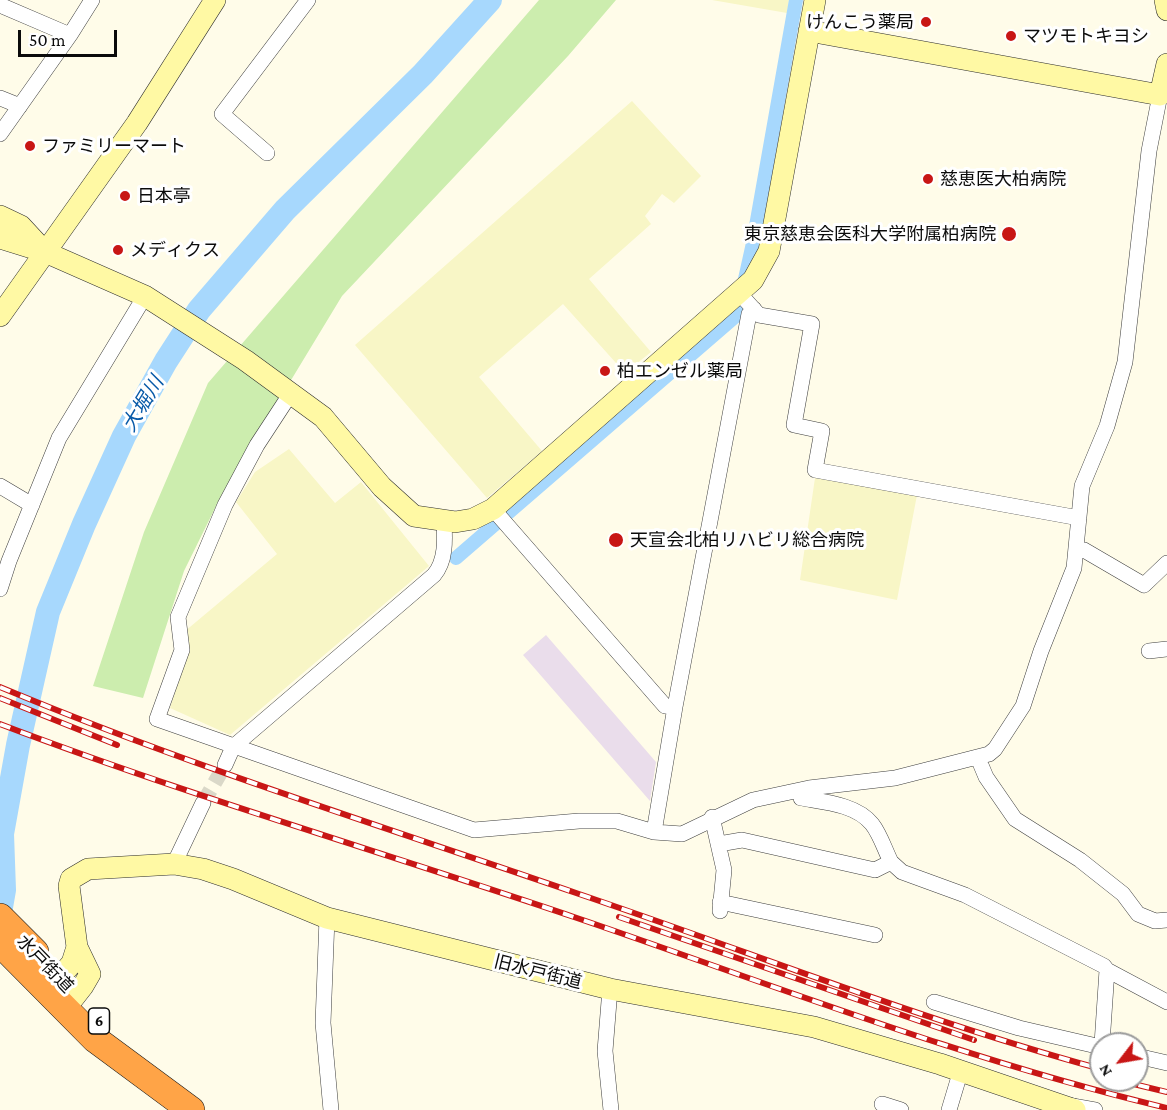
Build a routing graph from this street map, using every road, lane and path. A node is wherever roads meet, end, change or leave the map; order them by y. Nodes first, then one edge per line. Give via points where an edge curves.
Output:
1 (92, 0) edge
2 (215, 0) edge
3 (308, 0) edge
4 (814, 0) edge
5 (1165, 0) edge
6 (0, 5) edge
7 (1167, 10) edge
8 (809, 31) junction
9 (70, 35) junction
10 (1167, 64) edge
11 (1163, 96) edge
12 (0, 98) edge
13 (20, 106) junction
14 (0, 134) edge
15 (267, 153) dead end
16 (0, 216) edge
17 (0, 238) edge
18 (45, 252) junction
19 (152, 299) junction
20 (747, 302) junction
21 (0, 316) edge
22 (291, 393) junction
23 (0, 486) edge
24 (32, 504) junction
25 (493, 509) junction
26 (1079, 518) junction
27 (444, 522) junction
28 (1077, 549) junction
29 (1167, 563) edge
30 (0, 589) edge
31 (1167, 649) edge
32 (1149, 651) dead end
33 (675, 707) junction
34 (233, 747) junction
35 (978, 758) junction
36 (225, 765) tunnel mouth
37 (800, 790) junction
38 (203, 803) tunnel mouth
39 (712, 818) junction
40 (654, 832) junction
41 (719, 844) junction
42 (891, 862) junction
43 (174, 864) junction
44 (0, 902) edge
45 (0, 917) edge
46 (327, 918) junction
47 (1167, 920) edge
48 (875, 935) dead end
49 (0, 943) edge
50 (0, 957) edge
51 (32, 963) junction
52 (1107, 970) junction
53 (610, 990) junction
54 (62, 992) junction
55 (934, 1002) dead end
56 (1167, 1002) edge
57 (1103, 1032) edge
58 (1089, 1043) edge
59 (1149, 1059) edge
60 (1167, 1063) edge
61 (961, 1070) junction
62 (882, 1104) dead end
63 (1067, 1106) edge
64 (190, 1110) edge
65 (331, 1110) edge
66 (611, 1110) edge
67 (901, 1110) edge
68 (949, 1110) edge
69 (1095, 1110) edge

1 - 9 street
2 - 18 street via 143,114
3 - 15 street via 222,114
4 - 8 street
5 - 7 street
6 - 9 street
8 - 11 street
8 - 20 street via 769,251
9 - 13 street
10 - 11 street
11 - 26 street via 1149,151 1125,362 1107,426 1082,486
12 - 13 street
13 - 14 street
16 - 18 street via 21,226
17 - 18 street
18 - 19 street
18 - 21 street
19 - 22 street
19 - 24 street via 59,438
20 - 25 street
20 - 26 street via 759,315 812,324 794,425 822,431 815,470
20 - 33 street via 749,314
22 - 27 street via 323,417 406,511
22 - 34 street via 230,495 178,617 182,650 157,719
23 - 24 street
24 - 30 street
25 - 27 street via 473,519
25 - 33 street via 665,705
26 - 28 street
27 - 34 street via 445,543 440,568 434,575
28 - 29 street via 1144,585
28 - 35 street via 1074,568 1023,706 995,749
31 - 32 street
33 - 40 street
34 - 36 street
34 - 40 street via 467,829 617,821
35 - 37 street via 895,778
35 - 47 street via 986,777 1015,819 1080,860 1123,894 1138,914 1155,921
37 - 39 street via 753,800
37 - 42 street via 801,798 849,808 865,818
38 - 43 street
39 - 40 street via 682,834
39 - 41 street
41 - 42 street via 742,840 875,870
41 - 48 street via 724,870 720,907
42 - 52 street via 902,872 965,895
43 - 46 street, 旧水戸街道 via 233,879
43 - 54 street, 旧水戸街道 via 88,869 75,875 69,886 77,947
44 - 51 highway via 12,915
45 - 51 highway, 水戸街道 / 6
46 - 53 street, 旧水戸街道
46 - 65 street via 323,1023
49 - 51 highway, 水戸街道 / 6
50 - 51 street
51 - 54 highway, 水戸街道 / 6
52 - 56 street
52 - 57 street
53 - 61 street, 旧水戸街道 via 814,1027
53 - 66 street via 605,1051
54 - 64 highway, 水戸街道 / 6 via 95,1039
55 - 58 street via 1019,1028
59 - 60 street
61 - 63 street, 旧水戸街道
61 - 68 street
62 - 67 street
63 - 69 street

